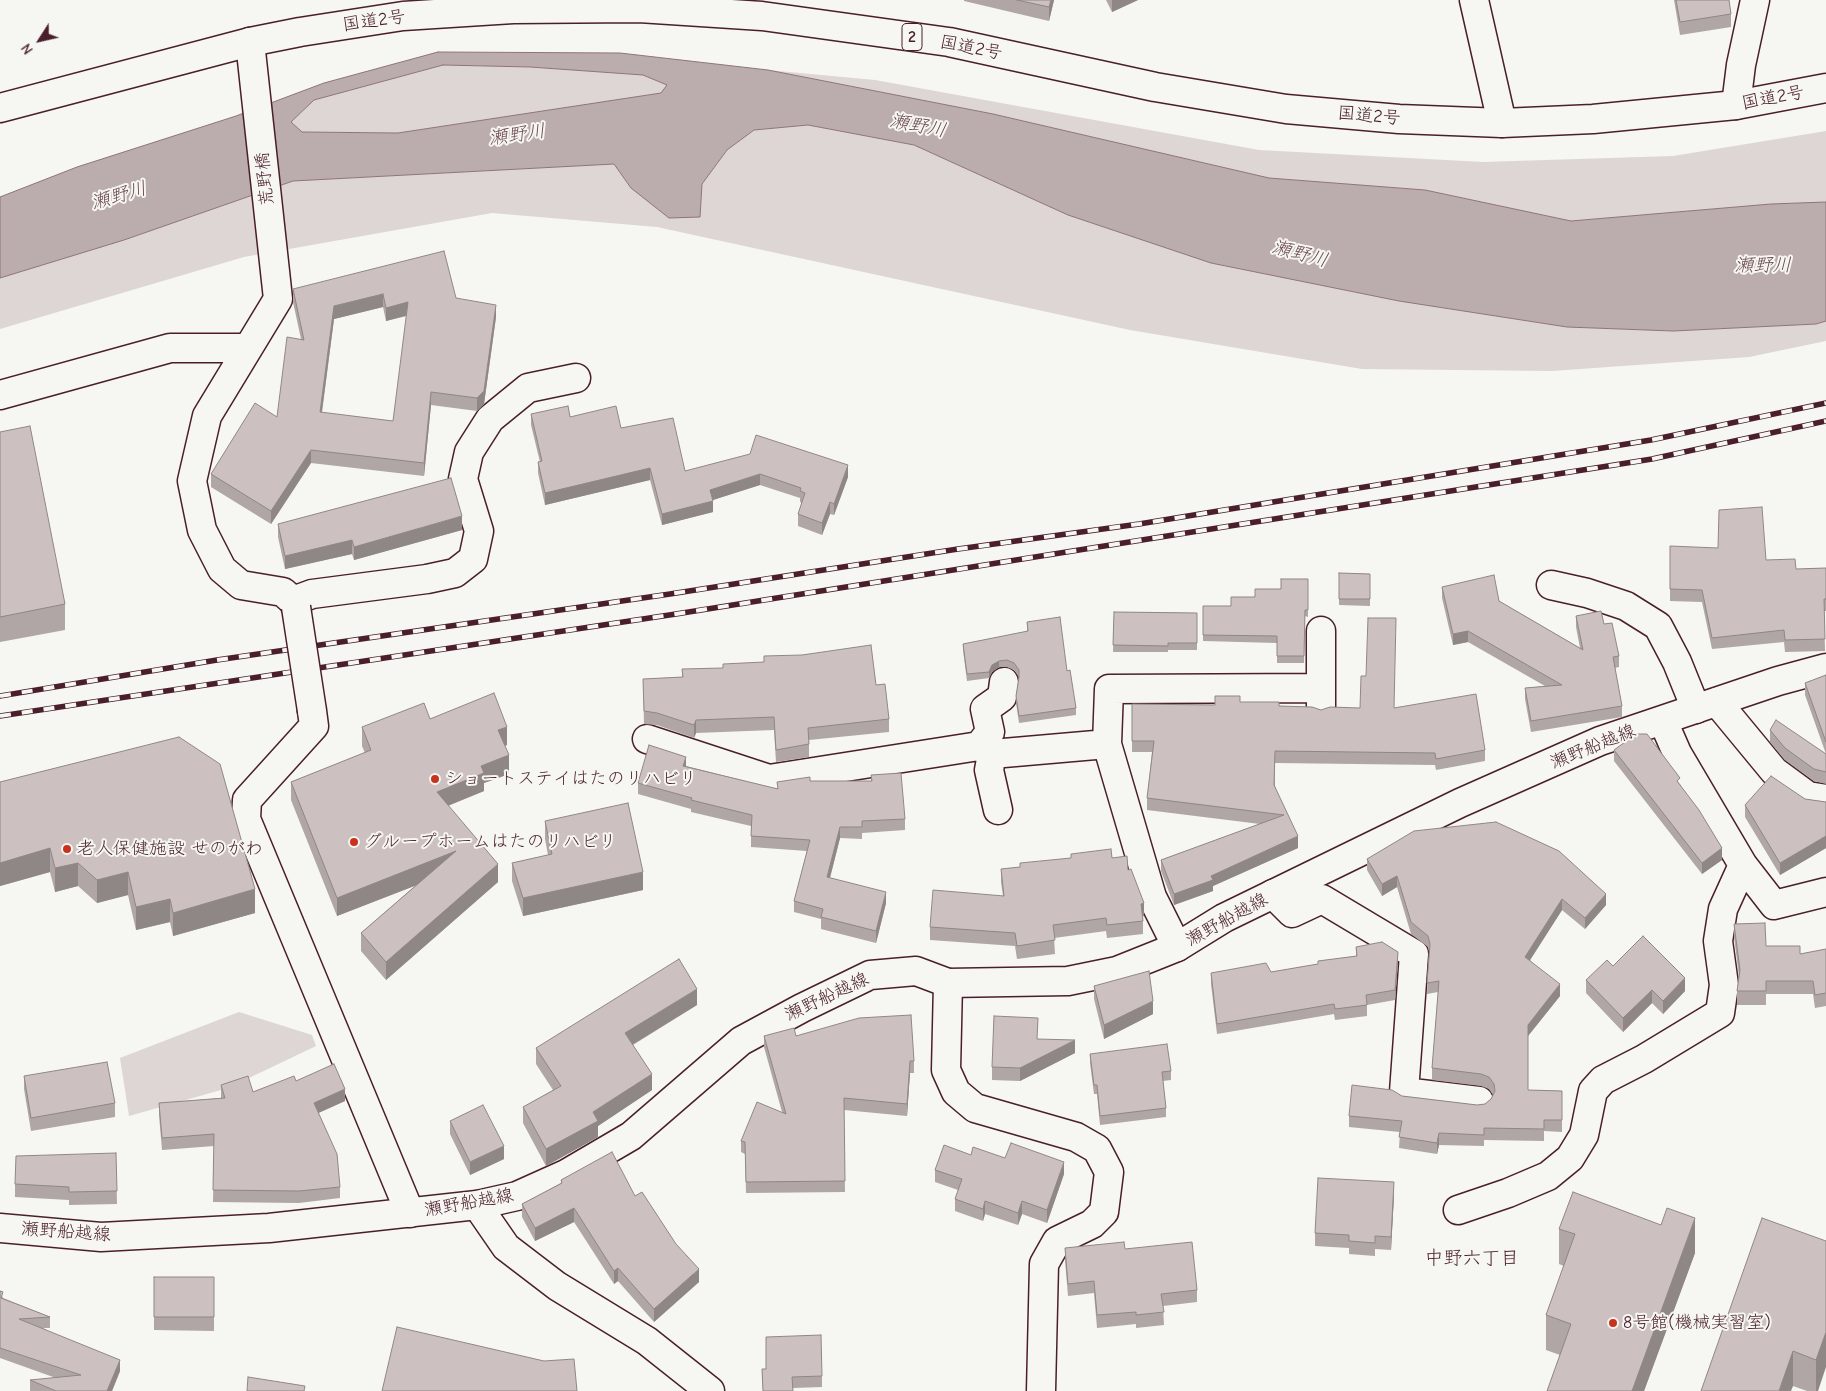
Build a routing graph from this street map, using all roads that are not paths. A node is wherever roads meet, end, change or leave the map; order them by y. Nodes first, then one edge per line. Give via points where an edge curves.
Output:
1 (1474, 0) edge
2 (1756, 0) edge
3 (250, 42) junction
4 (1826, 88) edge
5 (1736, 105) junction
6 (0, 108) edge
7 (1502, 123) junction
8 (248, 348) junction
9 (576, 378) dead end
10 (0, 394) edge
11 (1551, 585) dead end
12 (294, 604) junction
13 (1321, 631) dead end
14 (1826, 668) edge
15 (1004, 682) dead end
16 (1707, 706) junction
17 (1663, 721) junction
18 (647, 739) dead end
19 (1107, 744) junction
20 (985, 750) junction
21 (1826, 799) edge
22 (998, 810) dead end
23 (1743, 864) junction
24 (1826, 892) edge
25 (1273, 894) junction
26 (1177, 947) junction
27 (948, 983) junction
28 (1479, 1101) dead end
29 (477, 1205) junction
30 (1458, 1210) dead end
31 (410, 1213) junction
32 (0, 1228) edge
33 (710, 1391) edge
34 (1041, 1391) edge

1 - 7 main road
2 - 5 main road via 1741,65
3 - 6 main road, 国道2号 / 2
3 - 7 main road, 国道2号 / 2 via 404,16 495,10 639,8 743,15 949,42 1154,88 1286,109 1399,119
3 - 8 main road, 荒野橋 via 278,299
4 - 5 main road, 国道2号 / 2
5 - 7 main road, 国道2号 / 2 via 1593,119
8 - 10 main road via 170,348
8 - 12 main road, 荒野橋 via 207,416 192,481 202,530 222,569 241,585 283,592
9 - 12 main road via 528,388 490,418 469,452 464,479 479,531 472,560 455,573 312,594
11 - 16 main road via 1626,606 1658,626 1677,662
12 - 31 main road, bridge via 314,726 248,800 246,819
13 - 19 main road via 1321,697 1109,689
14 - 16 main road, 瀬野船越線
15 - 20 main road via 1002,697 985,709 990,732
16 - 17 main road, 瀬野船越線
16 - 21 main road via 1774,771 1808,796
17 - 23 main road via 1677,753
17 - 25 main road, 瀬野船越線 via 1600,740 1460,802
18 - 20 main road via 769,779
19 - 20 main road
19 - 26 main road via 1152,897
20 - 22 main road
23 - 24 main road via 1774,905
23 - 30 main road via 1724,909 1718,940 1724,985 1720,1014 1603,1080 1593,1091 1584,1135 1570,1158 1548,1176
25 - 26 main road, 瀬野船越線 via 1224,918
25 - 28 main road via 1292,912 1322,899 1414,954 1404,1092
26 - 27 main road, 瀬野船越線 via 1117,971 1068,981
27 - 29 main road, 瀬野船越線 via 916,970 870,975 741,1041 632,1136 517,1196
27 - 34 main road via 946,1070 956,1092 975,1108 1076,1137 1097,1149 1108,1172 1104,1212 1092,1224 1057,1241 1044,1264
29 - 31 main road, 瀬野船越線
29 - 33 main road via 506,1247 557,1286 647,1341
31 - 32 main road, 瀬野船越線 via 269,1228 101,1237

